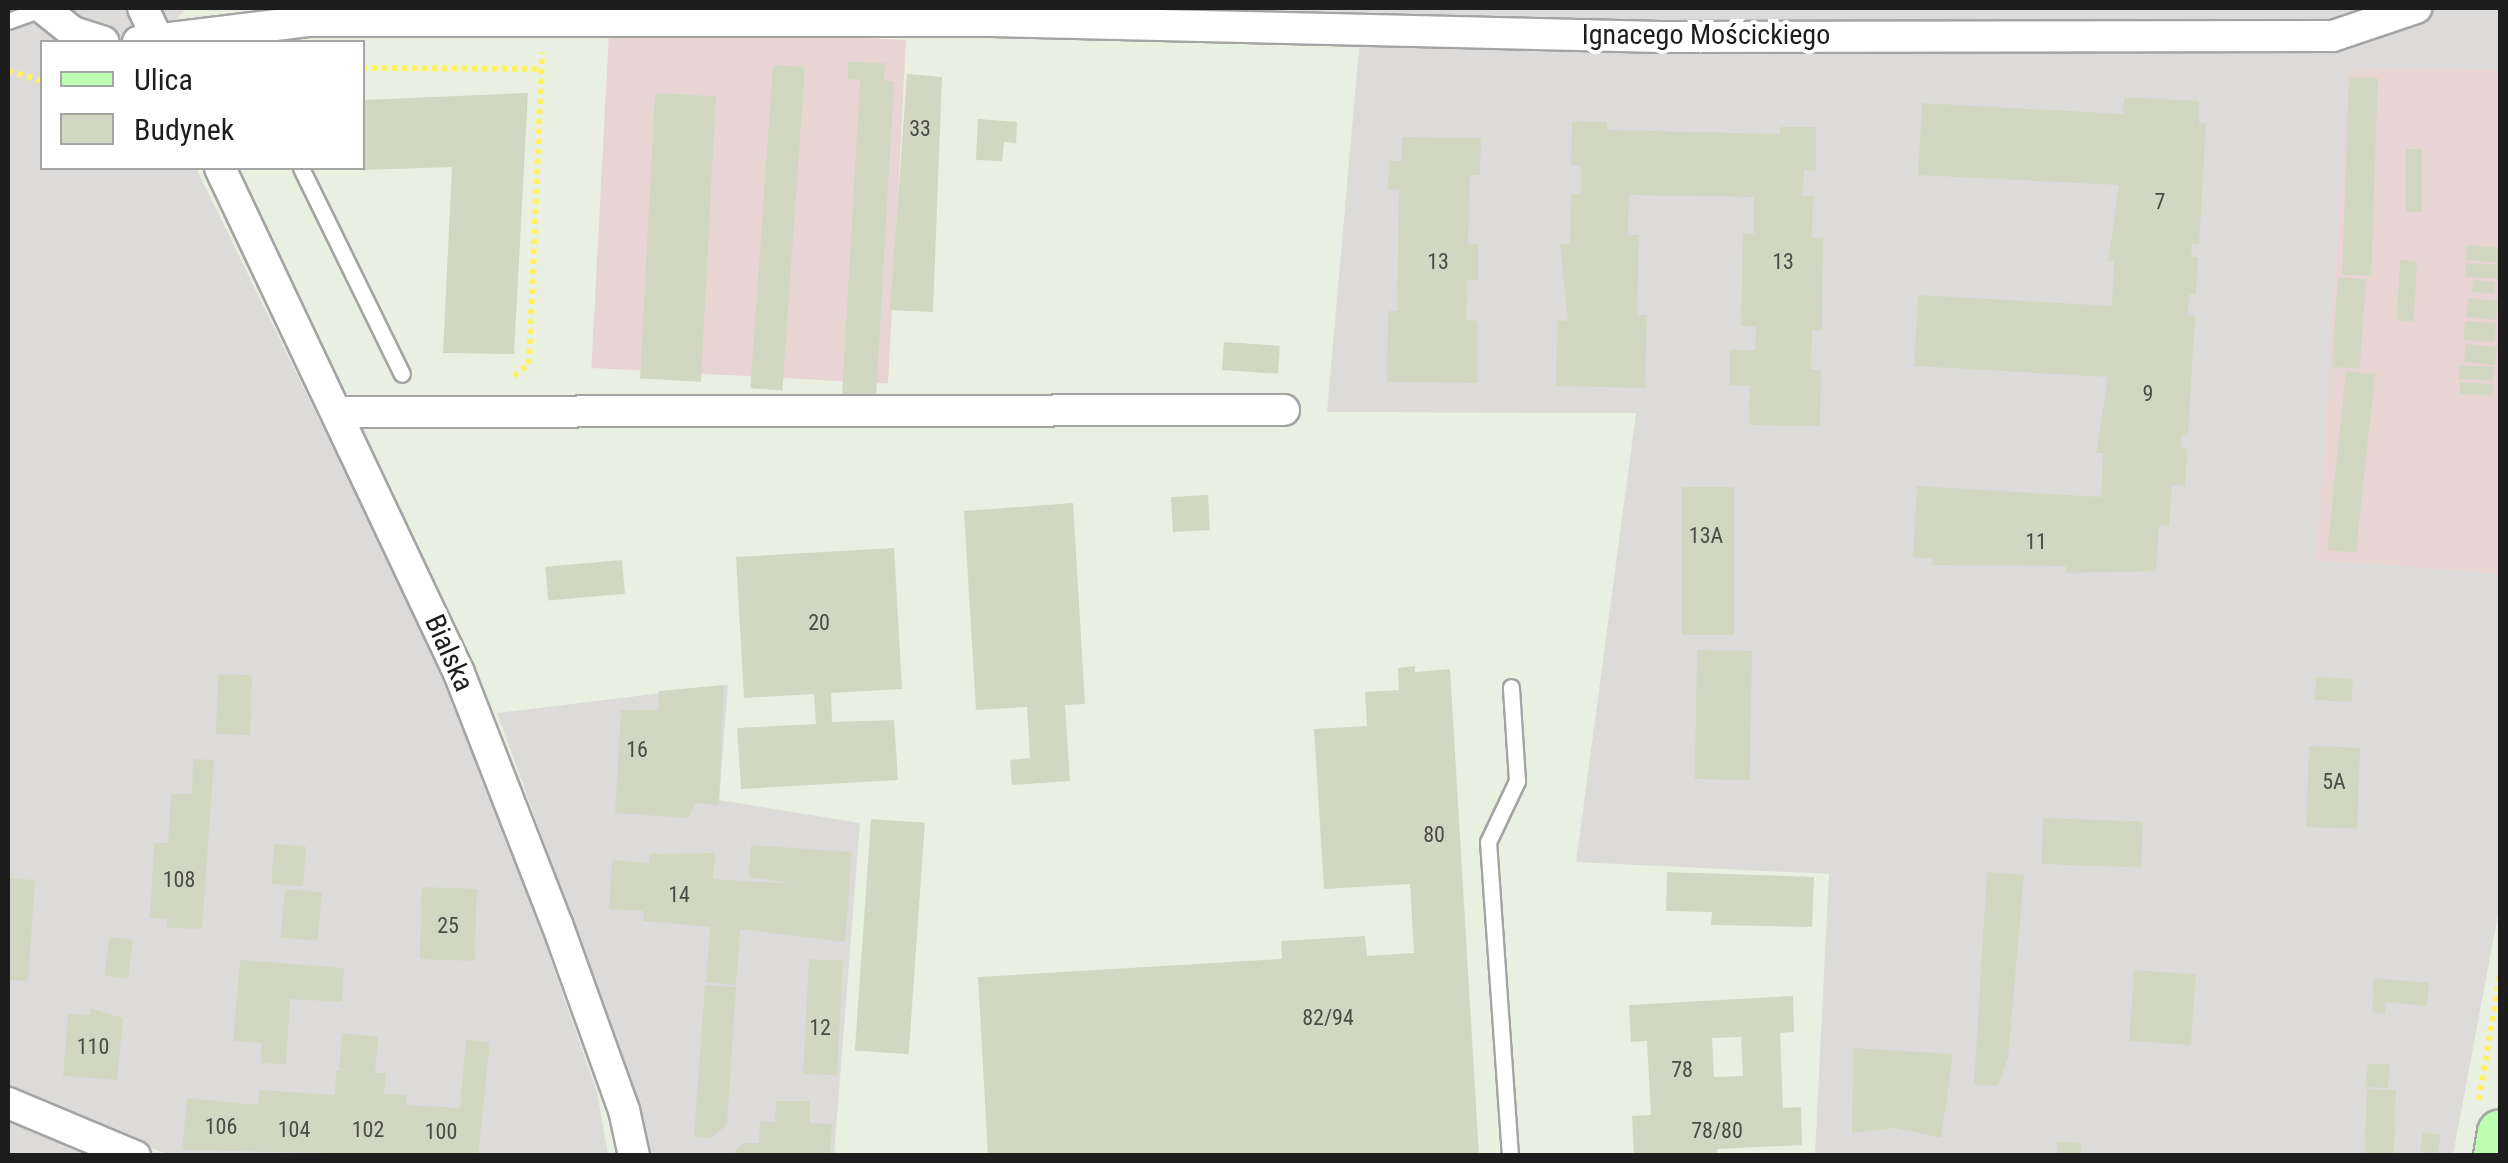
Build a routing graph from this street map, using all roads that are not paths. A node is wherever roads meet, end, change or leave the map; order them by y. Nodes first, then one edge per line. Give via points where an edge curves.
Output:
1 (43, 8) edge
2 (143, 8) edge
3 (2416, 8) edge
4 (991, 14) edge
5 (538, 17) edge
6 (8, 22) edge
7 (1661, 22) edge
8 (307, 32) edge
9 (98, 40) edge
10 (151, 40) edge
11 (183, 40) edge
12 (221, 170) edge
13 (302, 170) edge
14 (402, 374) dead end
15 (1284, 410) dead end
16 (340, 412) junction
17 (1510, 687) dead end
18 (8, 1104) edge
19 (135, 1156) edge
20 (634, 1156) edge
21 (1510, 1156) edge

1 - 6 lane
1 - 9 street via 74,32
2 - 10 street
3 - 7 street, Ignacego Mościckiego via 2333,36
4 - 5 street, Ignacego Mościckiego
4 - 7 street, Ignacego Mościckiego
5 - 8 street, Ignacego Mościckiego
8 - 11 street, Ignacego Mościckiego
12 - 16 street, Bialska
13 - 14 lane
15 - 16 street
16 - 20 street, Bialska via 459,673 578,980
17 - 21 lane via 1518,781 1488,842
18 - 19 street

